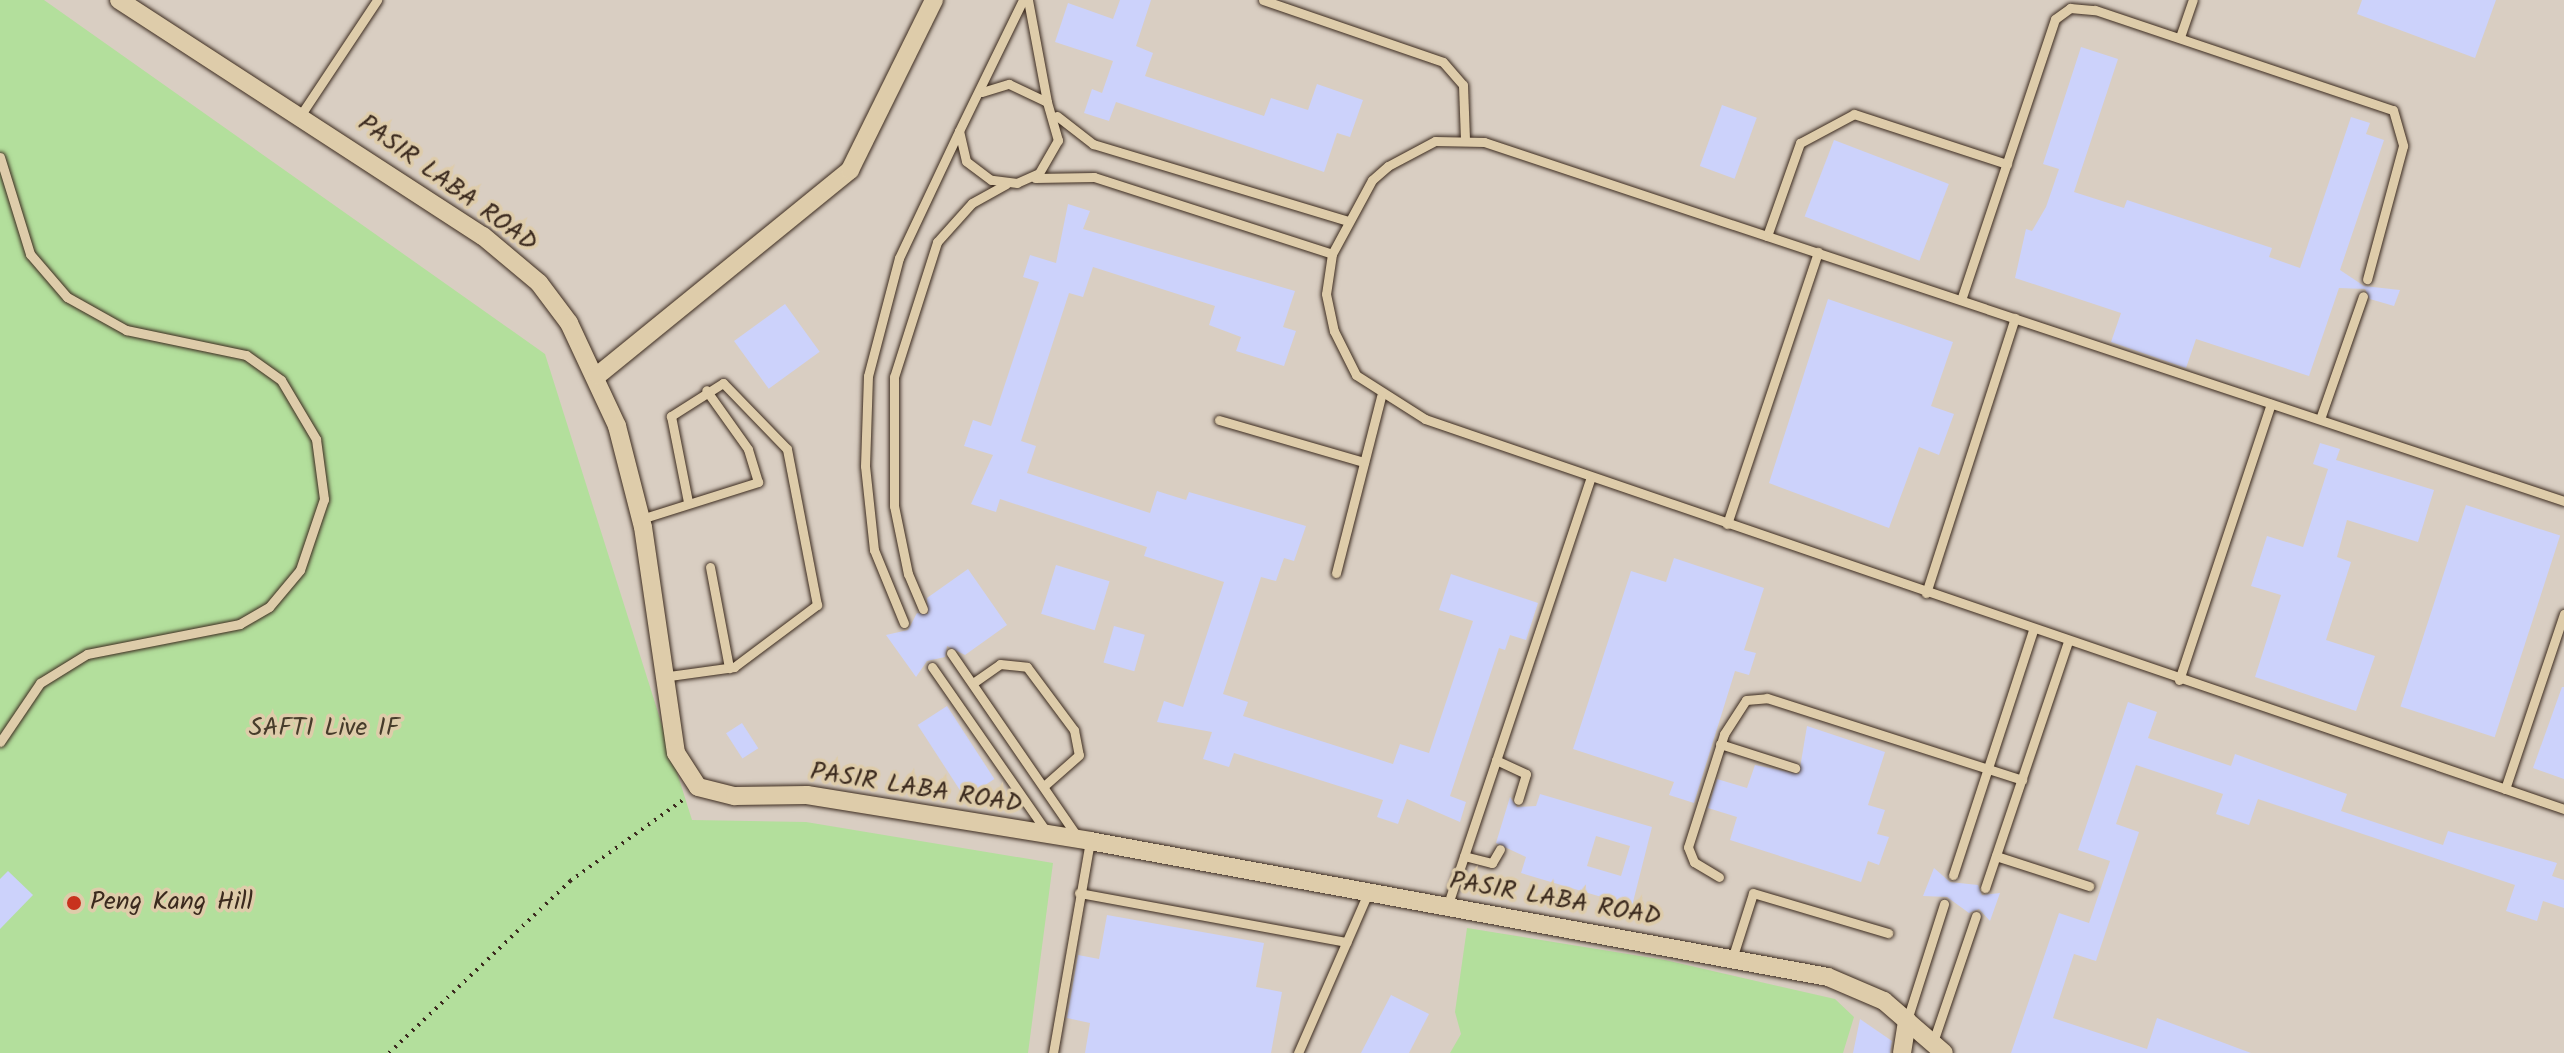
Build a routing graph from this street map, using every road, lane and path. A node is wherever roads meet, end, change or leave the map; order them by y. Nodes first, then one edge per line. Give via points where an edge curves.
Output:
1 (119, 0) edge
2 (377, 0) edge
3 (934, 0) edge
4 (1026, 0) edge
5 (1263, 0) edge
6 (2193, 0) edge
7 (2180, 37) junction
8 (982, 92) junction
9 (1047, 102) junction
10 (302, 113) junction
11 (1054, 114) junction
12 (959, 131) junction
13 (1465, 140) junction
14 (0, 157) edge
15 (2007, 164) junction
16 (1027, 180) junction
17 (1006, 184) junction
18 (1348, 221) junction
19 (1767, 236) junction
20 (1818, 252) junction
21 (1332, 254) junction
22 (2367, 279) dead end
23 (2363, 296) dead end
24 (1961, 300) junction
25 (2015, 318) junction
26 (598, 375) junction
27 (706, 390) junction
28 (1381, 397) junction
29 (2271, 404) junction
30 (2320, 419) junction
31 (1219, 420) dead end
32 (1364, 462) junction
33 (1591, 477) junction
34 (2564, 501) edge
35 (688, 502) junction
36 (641, 519) junction
37 (1727, 524) junction
38 (710, 567) dead end
39 (1336, 573) dead end
40 (1926, 593) junction
41 (923, 609) dead end
42 (2564, 614) edge
43 (904, 623) dead end
44 (2033, 630) junction
45 (2068, 642) junction
46 (951, 653) dead end
47 (932, 667) dead end
48 (729, 668) junction
49 (661, 677) junction
50 (2179, 680) junction
51 (973, 683) junction
52 (0, 742) edge
53 (1720, 744) junction
54 (1496, 760) junction
55 (1795, 768) dead end
56 (1986, 768) junction
57 (2022, 780) junction
58 (1045, 785) junction
59 (698, 787) junction
60 (2505, 789) junction
61 (1518, 800) dead end
62 (2564, 809) edge
63 (1050, 837) junction
64 (1085, 841) junction
65 (1500, 849) dead end
66 (1464, 856) junction
67 (1996, 856) junction
68 (1953, 875) dead end
69 (1719, 877) dead end
70 (2089, 886) dead end
71 (1985, 888) dead end
72 (1079, 893) junction
73 (1368, 893) junction
74 (1944, 904) dead end
75 (1447, 907) junction
76 (1976, 916) dead end
77 (1888, 933) dead end
78 (1347, 942) junction
79 (1732, 959) junction
80 (1907, 1020) junction
81 (1939, 1048) edge
82 (389, 1053) edge
83 (1053, 1053) edge
84 (1298, 1053) edge
85 (1902, 1053) edge

1 - 10 street, PASIR LABA ROAD
2 - 10 lane
3 - 26 street via 850,170
4 - 8 lane
4 - 9 lane
5 - 13 lane via 1443,62 1466,96
6 - 7 lane
7 - 15 lane via 2095,10 2060,11
7 - 22 lane via 2393,110 2403,146
8 - 9 lane via 1009,84
8 - 12 lane
9 - 11 lane
10 - 26 street, PASIR LABA ROAD via 539,283
11 - 16 lane via 1055,153
11 - 18 lane via 1093,144
12 - 17 lane via 977,173
12 - 43 lane via 899,258 868,376 865,466 874,550
13 - 18 lane via 1435,141 1388,166
13 - 19 lane
14 - 52 lane via 30,254 67,297 126,330 246,355 281,380 316,439 324,499 300,570 269,607 240,624 87,654 40,683
15 - 19 lane via 1854,114 1800,143
15 - 24 lane
16 - 17 lane
16 - 21 lane via 1094,177
17 - 41 lane via 972,203 937,242 894,377 894,506 908,574
18 - 21 lane
19 - 20 lane
20 - 24 lane
20 - 37 lane
21 - 28 lane via 1326,294 1334,331 1356,375
23 - 30 lane
24 - 25 lane
25 - 29 lane
25 - 40 lane
26 - 36 street, PASIR LABA ROAD
27 - 35 lane via 670,419
27 - 35 lane via 748,449 758,482
27 - 48 lane via 723,383 778,433 818,597 813,612
28 - 32 lane
28 - 33 lane
29 - 30 lane
29 - 50 lane
30 - 34 lane
31 - 32 lane
32 - 39 lane
33 - 37 lane
33 - 54 lane
35 - 36 lane
36 - 49 street, PASIR LABA ROAD
37 - 40 lane
38 - 48 lane
40 - 44 lane
42 - 60 lane
44 - 45 lane
44 - 56 lane
45 - 50 lane
45 - 57 lane
46 - 51 lane
47 - 63 lane
48 - 49 lane
49 - 59 street, PASIR LABA ROAD via 676,753
50 - 60 lane
51 - 58 lane
51 - 58 lane via 1000,664 1027,667 1074,730 1079,755
53 - 55 lane
53 - 56 lane via 1732,713 1746,700 1767,698
53 - 69 lane via 1688,847 1694,862
54 - 61 lane via 1526,774
54 - 66 lane
56 - 57 lane
56 - 68 lane
57 - 67 lane
58 - 64 lane
59 - 63 street, PASIR LABA ROAD via 735,796 807,795
59 - 82 path via 570,881
60 - 62 lane
63 - 64 street, PASIR LABA ROAD
64 - 72 lane
64 - 73 street, PASIR LABA ROAD
65 - 66 lane via 1492,863
66 - 75 lane
67 - 70 lane
67 - 71 lane
72 - 78 lane
72 - 83 lane
73 - 75 street, PASIR LABA ROAD
73 - 78 lane
74 - 80 lane
75 - 79 street, PASIR LABA ROAD
76 - 81 lane
77 - 79 lane via 1753,893
78 - 84 lane
79 - 80 street, PASIR LABA ROAD via 1854,985
80 - 81 street, PASIR LABA ROAD
80 - 85 street

